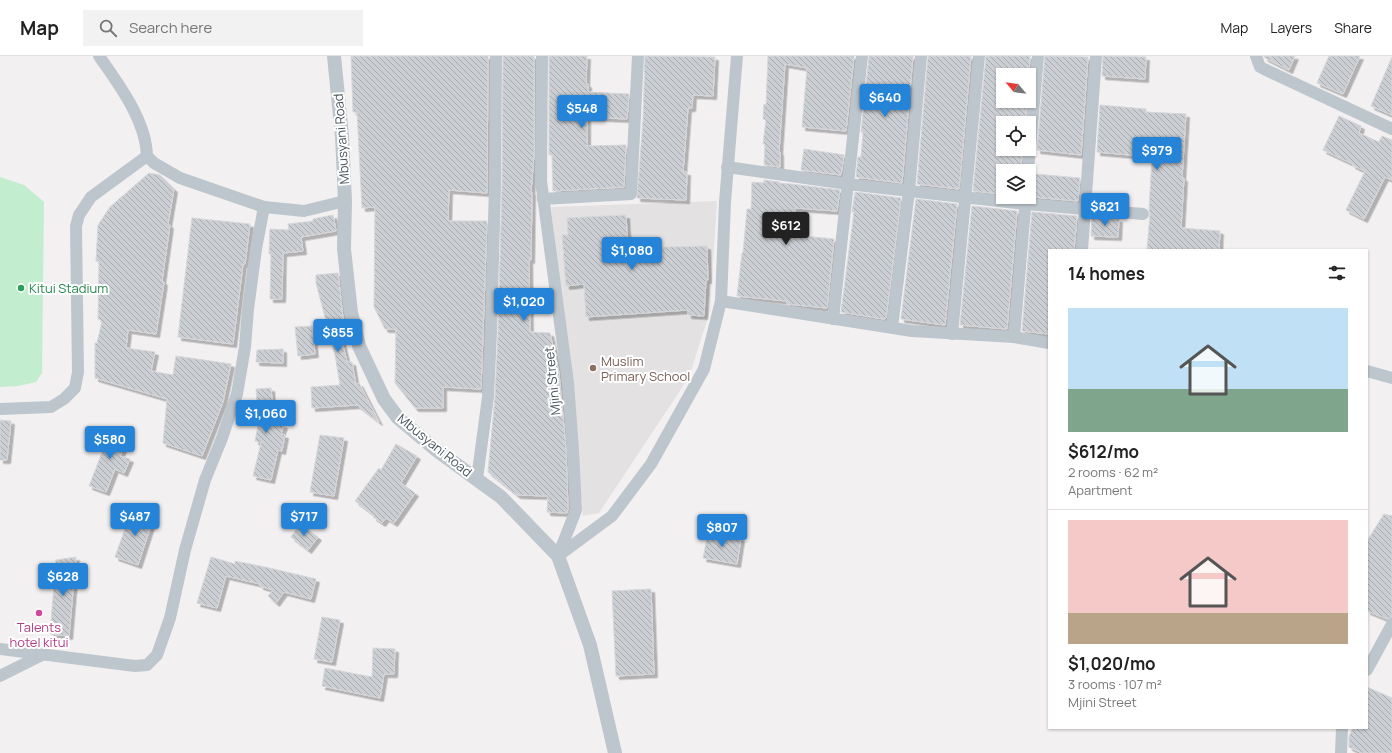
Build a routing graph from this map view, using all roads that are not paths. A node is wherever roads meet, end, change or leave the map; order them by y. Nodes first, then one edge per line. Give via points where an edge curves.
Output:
1 (99, 56) edge
2 (334, 56) edge
3 (496, 56) edge
4 (542, 56) edge
5 (638, 56) edge
6 (737, 56) edge
7 (862, 56) edge
8 (921, 56) edge
9 (979, 56) edge
10 (1038, 56) edge
11 (1096, 56) edge
12 (1256, 56) edge
13 (1392, 129) edge
14 (147, 156) junction
15 (1029, 164) edge
16 (727, 167) junction
17 (848, 184) junction
18 (909, 191) junction
19 (964, 196) junction
20 (996, 198) edge
21 (543, 199) junction
22 (345, 202) junction
23 (1036, 202) edge
24 (1026, 204) edge
25 (264, 207) junction
26 (1085, 210) junction
27 (1143, 214) dead end
28 (1082, 249) edge
29 (721, 301) junction
30 (833, 319) junction
31 (892, 328) junction
32 (952, 334) junction
33 (1014, 337) junction
34 (1048, 343) edge
35 (1368, 372) edge
36 (1392, 378) edge
37 (0, 408) edge
38 (477, 479) junction
39 (558, 556) junction
40 (1392, 624) edge
41 (0, 649) edge
42 (42, 655) junction
43 (1368, 668) edge
44 (0, 676) edge
45 (1342, 729) edge
46 (615, 753) edge
47 (1341, 753) edge

1 - 14 street via 135,111 147,145
2 - 22 street, Mbusyani Road
3 - 38 street via 491,339 488,397
4 - 21 street, Mjini Street
5 - 21 street via 631,194
6 - 16 street
7 - 17 street
8 - 18 street
9 - 19 street
10 - 15 street
11 - 26 street
12 - 13 street via 1260,67
14 - 25 street via 180,178
14 - 37 street via 90,197 79,215 76,226 78,372 75,388 51,407
16 - 17 street
16 - 29 street
17 - 18 street
17 - 30 street
18 - 19 street
18 - 31 street
19 - 20 street
19 - 32 street
21 - 39 street, Mjini Street via 568,383 576,503 576,510
22 - 25 street via 304,211
22 - 38 street, Mbusyani Road via 344,249 352,312 359,346 384,399 398,418
23 - 26 street
24 - 33 street
25 - 42 street via 237,394 205,480 185,550 170,618 157,655 147,665 135,666
26 - 27 street
26 - 28 street
29 - 30 street
29 - 39 street via 704,369 651,464 612,516
30 - 31 street
31 - 32 street
32 - 33 street
33 - 34 street
35 - 36 street
38 - 39 street, Mbusyani Road via 502,497
39 - 46 street, Mbusyani Road via 590,645
40 - 43 street
41 - 42 street
42 - 44 street
45 - 47 street

